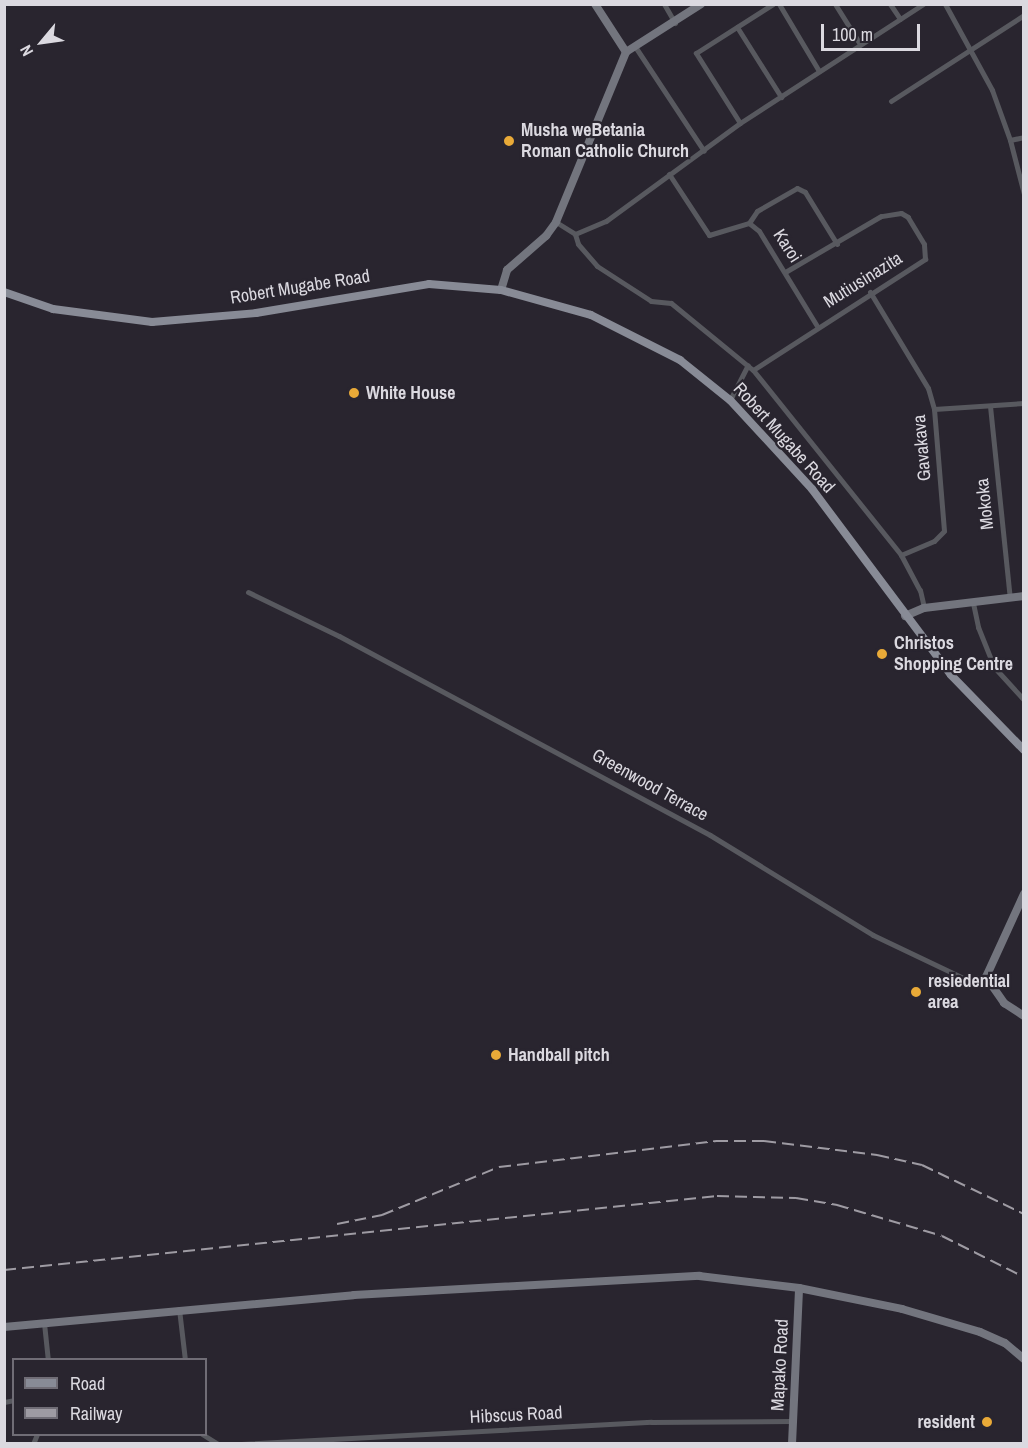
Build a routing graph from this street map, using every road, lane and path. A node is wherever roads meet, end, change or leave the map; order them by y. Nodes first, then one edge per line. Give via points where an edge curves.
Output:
1 (595, 4) edge
2 (664, 4) edge
3 (701, 4) edge
4 (773, 4) edge
5 (779, 4) edge
6 (835, 4) edge
7 (890, 4) edge
8 (923, 4) edge
9 (945, 4) edge
10 (1023, 15) edge
11 (900, 19) junction
12 (675, 23) junction
13 (737, 27) junction
14 (860, 44) junction
15 (636, 48) junction
16 (968, 51) junction
17 (626, 52) junction
18 (819, 71) junction
19 (781, 97) junction
20 (891, 101) dead end
21 (740, 123) junction
22 (1023, 137) edge
23 (1010, 140) junction
24 (704, 151) junction
25 (669, 174) junction
26 (1023, 194) edge
27 (556, 222) junction
28 (749, 223) junction
29 (575, 234) junction
30 (837, 244) junction
31 (785, 272) junction
32 (501, 290) junction
33 (4, 292) edge
34 (870, 292) junction
35 (817, 326) junction
36 (748, 366) junction
37 (753, 370) junction
38 (730, 400) junction
39 (1023, 403) edge
40 (990, 406) junction
41 (934, 409) junction
42 (901, 555) junction
43 (249, 592) dead end
44 (1023, 596) edge
45 (1010, 598) junction
46 (973, 603) junction
47 (924, 608) junction
48 (904, 616) junction
49 (1023, 700) edge
50 (1023, 750) edge
51 (1023, 894) edge
52 (986, 976) junction
53 (1023, 1016) edge
54 (799, 1288) junction
55 (179, 1309) junction
56 (44, 1323) junction
57 (4, 1327) edge
58 (48, 1358) edge
59 (185, 1358) edge
60 (1023, 1359) edge
61 (792, 1421) junction
62 (400, 1440) edge
63 (241, 1443) edge
64 (792, 1443) edge

1 - 17 street
2 - 12 street
3 - 12 street
4 - 13 street
5 - 18 street
6 - 14 street
7 - 11 street
8 - 11 street
9 - 16 street
10 - 16 street
11 - 14 street
12 - 15 street
13 - 19 street
13 - 21 street via 696,53
14 - 18 street
15 - 17 street
15 - 24 street
16 - 20 street
16 - 23 street via 992,90
17 - 27 street
18 - 19 street
19 - 21 street
21 - 24 street
22 - 23 street
23 - 26 street
24 - 25 street
25 - 28 street, Karoi via 709,235
25 - 29 street via 606,221
27 - 29 street
27 - 32 street via 546,236 507,270
28 - 30 street via 757,211 797,188 805,192
28 - 31 street, Karoi via 759,231
29 - 36 street via 578,244 597,266 651,301 671,303
30 - 31 street, Mutiusinazita
30 - 34 street, Mutiusinazita via 881,216 901,213 908,217 924,244 925,259
31 - 35 street, Karoi
32 - 33 main road, Robert Mugabe Road via 429,284 256,313 152,322 53,309
32 - 38 main road, Robert Mugabe Road via 591,315 680,360
34 - 35 street, Mutiusinazita
34 - 41 street, Gavakava via 928,388
35 - 37 street, Mutiusinazita
36 - 37 street
36 - 38 street
37 - 42 street
38 - 48 main road, Robert Mugabe Road via 812,489
39 - 40 street
40 - 41 street
40 - 45 street, Mokoka
41 - 42 street, Gavakava via 944,531 934,541
42 - 47 street via 920,590
43 - 52 street, Greenwood Terrace via 339,636 710,835 873,935 963,978
44 - 45 street
45 - 46 street
46 - 47 street
46 - 49 street via 994,667
47 - 48 street
48 - 50 main road, Robert Mugabe Road via 951,675
51 - 52 street
52 - 53 street via 1004,1003
54 - 55 street via 699,1275
54 - 60 street via 902,1309 980,1332 1005,1343
54 - 61 street, Mapako Road
55 - 56 street
55 - 59 street
56 - 57 street
56 - 58 street
61 - 62 street, Hibscus Road via 651,1422
61 - 64 street, Mapako Road
62 - 63 street, Hibscus Road

